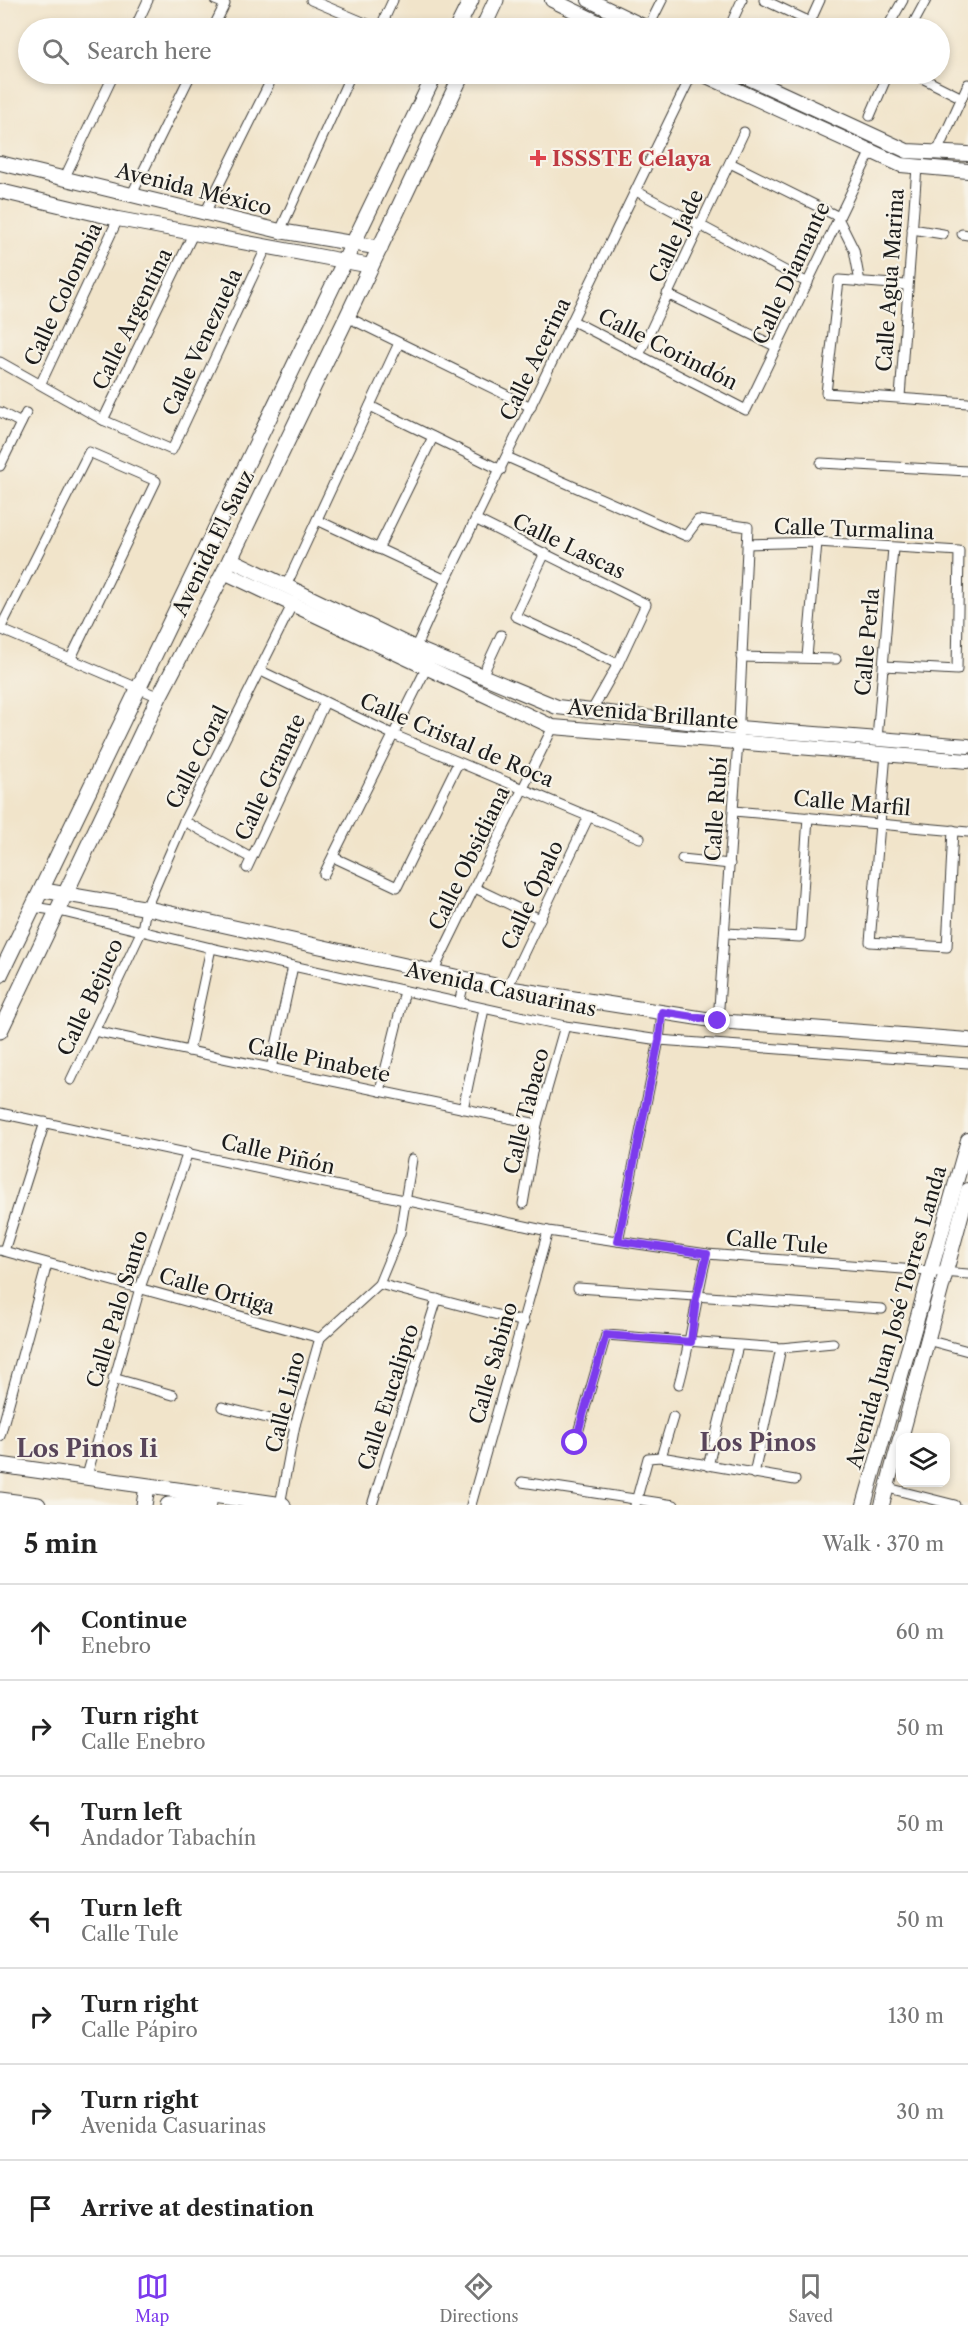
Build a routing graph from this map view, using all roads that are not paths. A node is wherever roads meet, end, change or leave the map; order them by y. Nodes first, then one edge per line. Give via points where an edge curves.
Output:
1 (148, 0) edge
2 (215, 0) edge
3 (311, 0) edge
4 (393, 0) edge
5 (471, 0) edge
6 (496, 0) edge
7 (552, 0) edge
8 (587, 0) edge
9 (662, 0) edge
10 (742, 0) edge
11 (764, 0) edge
12 (820, 0) edge
13 (903, 0) edge
14 (926, 0) edge
15 (583, 15) junction
16 (140, 18) edge
17 (218, 18) edge
18 (354, 18) edge
19 (383, 18) edge
20 (462, 18) edge
21 (488, 18) edge
22 (589, 18) edge
23 (626, 18) edge
24 (652, 18) edge
25 (734, 18) edge
26 (802, 18) edge
27 (812, 18) edge
28 (893, 18) edge
29 (916, 18) edge
30 (109, 84) edge
31 (186, 84) edge
32 (269, 84) edge
33 (346, 84) edge
34 (430, 84) edge
35 (457, 84) edge
36 (687, 84) edge
37 (724, 84) edge
38 (762, 84) edge
39 (884, 84) edge
40 (934, 84) edge
41 (968, 84) edge
42 (962, 98) junction
43 (870, 116) dead end
44 (744, 132) dead end
45 (871, 151) junction
46 (937, 152) junction
47 (967, 154) edge
48 (0, 163) edge
49 (730, 164) junction
50 (916, 166) junction
51 (967, 171) edge
52 (64, 179) junction
53 (0, 191) edge
54 (636, 191) junction
55 (131, 196) junction
56 (205, 213) junction
57 (837, 216) junction
58 (118, 219) junction
59 (699, 227) junction
60 (912, 229) junction
61 (280, 231) junction
62 (193, 234) junction
63 (943, 234) dead end
64 (353, 242) junction
65 (266, 248) junction
66 (381, 248) junction
67 (345, 261) junction
68 (371, 266) junction
69 (860, 282) junction
70 (808, 283) junction
71 (906, 285) junction
72 (668, 294) junction
73 (347, 317) junction
74 (573, 321) junction
75 (399, 343) junction
76 (777, 347) junction
77 (639, 355) junction
78 (0, 362) edge
79 (41, 383) junction
80 (900, 397) junction
81 (968, 403) edge
82 (370, 406) junction
83 (531, 407) junction
84 (746, 410) joint
85 (0, 412) edge
86 (26, 413) dead end
87 (103, 420) junction
88 (21, 423) junction
89 (433, 437) junction
90 (507, 458) junction
91 (822, 463) dead end
92 (0, 466) edge
93 (501, 470) junction
94 (968, 471) edge
95 (317, 520) junction
96 (477, 520) junction
97 (817, 542) junction
98 (747, 544) junction
99 (893, 548) junction
100 (378, 549) junction
101 (545, 553) junction
102 (227, 565) junction
103 (446, 580) junction
104 (286, 586) junction
105 (297, 598) junction
106 (0, 629) edge
107 (501, 635) dead end
108 (413, 655) junction
109 (433, 656) junction
110 (741, 657) junction
111 (807, 657) junction
112 (71, 658) junction
113 (836, 659) dead end
114 (618, 664) junction
115 (884, 666) junction
116 (427, 669) junction
117 (261, 671) junction
118 (482, 676) junction
119 (139, 689) junction
120 (159, 697) junction
121 (325, 702) junction
122 (591, 712) junction
123 (553, 727) junction
124 (394, 735) junction
125 (739, 735) junction
126 (877, 739) junction
127 (968, 746) edge
128 (886, 753) junction
129 (968, 760) edge
130 (458, 762) junction
131 (523, 788) junction
132 (734, 812) junction
133 (589, 816) junction
134 (808, 818) junction
135 (184, 821) junction
136 (879, 823) junction
137 (953, 830) junction
138 (968, 832) edge
139 (640, 838) dead end
140 (333, 857) junction
141 (251, 858) junction
142 (682, 859) dead end
143 (730, 864) junction
144 (247, 868) dead end
145 (324, 874) dead end
146 (475, 888) junction
147 (41, 890) junction
148 (68, 893) junction
149 (33, 907) junction
150 (146, 908) junction
151 (59, 911) junction
152 (540, 919) junction
153 (142, 930) junction
154 (726, 933) junction
155 (211, 948) junction
156 (292, 966) junction
157 (433, 972) junction
158 (0, 975) edge
159 (465, 979) junction
160 (507, 988) junction
161 (405, 991) junction
162 (459, 1003) junction
163 (484, 1009) junction
164 (662, 1012) junction
165 (718, 1021) junction
166 (565, 1026) junction
167 (0, 1031) edge
168 (94, 1031) junction
169 (659, 1040) junction
170 (968, 1040) edge
171 (189, 1051) junction
172 (968, 1063) edge
173 (271, 1069) junction
174 (71, 1080) dead end
175 (380, 1091) junction
176 (463, 1109) junction
177 (0, 1113) edge
178 (45, 1122) junction
179 (537, 1124) junction
180 (968, 1140) edge
181 (188, 1152) junction
182 (412, 1159) dead end
183 (968, 1190) edge
184 (406, 1202) junction
185 (523, 1204) dead end
186 (548, 1231) junction
187 (618, 1241) junction
188 (2, 1251) edge
189 (707, 1254) junction
190 (47, 1264) junction
191 (939, 1273) junction
192 (968, 1274) edge
193 (379, 1284) junction
194 (140, 1288) junction
195 (578, 1288) dead end
196 (696, 1298) junction
197 (437, 1299) junction
198 (882, 1309) dead end
199 (524, 1322) junction
200 (320, 1338) junction
201 (927, 1340) junction
202 (691, 1342) junction
203 (833, 1343) dead end
204 (738, 1346) junction
205 (781, 1348) junction
206 (968, 1351) edge
207 (113, 1378) junction
208 (679, 1384) dead end
209 (173, 1395) dead end
210 (222, 1407) dead end
211 (673, 1417) dead end
212 (295, 1425) junction
213 (902, 1433) edge
214 (0, 1436) edge
215 (575, 1443) dead end
216 (661, 1456) junction
217 (896, 1457) edge
218 (0, 1465) edge
219 (708, 1466) junction
220 (754, 1474) junction
221 (86, 1479) junction
222 (795, 1480) dead end
223 (522, 1482) dead end
224 (147, 1487) junction
225 (888, 1488) junction
226 (238, 1499) junction
227 (0, 1500) edge
228 (636, 1502) edge
229 (38, 1505) edge
230 (144, 1505) edge
231 (168, 1505) edge
232 (282, 1505) edge
233 (372, 1505) edge
234 (471, 1505) edge
235 (674, 1505) edge
236 (864, 1505) edge
237 (882, 1505) edge
238 (955, 1505) edge

1 - 16 street
2 - 17 street via 225,4
3 - 18 street
4 - 19 street
5 - 20 main road
6 - 21 main road
7 - 15 street
8 - 15 street
8 - 23 street
9 - 24 street
10 - 25 street
11 - 26 street
12 - 27 street
13 - 28 street
14 - 29 street
15 - 22 street
30 - 52 street
31 - 55 street
32 - 56 street
33 - 61 street
34 - 64 main road, Avenida El Sauz
35 - 66 main road, Avenida El Sauz
36 - 54 street, Calle Acerina
37 - 45 street
38 - 46 street via 907,151
39 - 43 street
40 - 42 street
41 - 42 street
42 - 46 street
44 - 49 street, Calle Jade
45 - 50 street via 901,165
45 - 57 street, Calle Diamante
46 - 47 street
47 - 51 street
48 - 52 street, Avenida México
49 - 57 street
49 - 59 street, Calle Jade
50 - 51 street
50 - 60 street, Calle Agua Marina
52 - 55 street, Avenida México
53 - 58 street, Avenida México
54 - 59 street
54 - 74 street, Calle Acerina
55 - 56 street, Avenida México
56 - 61 street, Avenida México
57 - 69 street via 854,250
57 - 70 street, Calle Diamante
58 - 62 street, Avenida México
58 - 79 street, Calle Colombia
59 - 70 street
59 - 72 street, Calle Jade
60 - 63 street
60 - 71 street, Calle Agua Marina
61 - 64 street, Avenida México
62 - 65 street, Avenida México
62 - 87 street, Calle Argentina
64 - 66 street, Avenida México
64 - 67 main road, Avenida El Sauz
65 - 67 street, Avenida México
65 - 87 street, Calle Venezuela via 172,450
66 - 68 main road, Avenida El Sauz
67 - 68 street, Avenida México
67 - 119 main road, Avenida El Sauz
68 - 73 main road, Avenida El Sauz
69 - 71 street
69 - 80 street via 839,280 826,393
70 - 76 street, Calle Diamante
71 - 80 street, Calle Agua Marina
72 - 76 street
72 - 77 street, Calle Jade
73 - 75 street
73 - 102 main road, Avenida El Sauz
74 - 77 street, Calle Corindón
74 - 83 street, Calle Acerina
75 - 82 street
75 - 83 street
76 - 84 street, Calle Diamante
77 - 84 street, Calle Corindón
78 - 79 street
79 - 87 street
80 - 81 street
82 - 89 street
82 - 95 street
83 - 90 street, Calle Acerina
85 - 88 street
86 - 88 street
88 - 92 street
89 - 93 street
89 - 100 street
90 - 93 street, Calle Acerina
90 - 98 street, Calle Rubí via 687,536 698,520 748,527
91 - 94 street
93 - 96 street, Calle Acerina
95 - 100 street
95 - 104 street
96 - 101 street, Calle Lascas
96 - 103 street, Calle Acerina
97 - 98 street, Calle Turmalina
97 - 99 street, Calle Turmalina
97 - 111 street
98 - 110 street, Calle Rubí
99 - 115 street, Calle Perla
99 - 115 street, Calle Turmalina via 959,551 957,670
100 - 103 street
101 - 114 street, Calle Lascas via 645,604
101 - 114 street via 515,616
102 - 104 street, Avenida Brillante
102 - 105 street, Avenida Brillante
102 - 120 main road, Avenida El Sauz
103 - 108 street, Calle Acerina
104 - 105 street, Avenida Brillante
105 - 108 street, Avenida Brillante
105 - 117 street, Calle Coral
106 - 112 street
106 - 112 street via 88,452 156,481
107 - 118 street
108 - 109 street, Avenida Brillante
108 - 116 street, Avenida Brillante
109 - 116 street
109 - 118 street, Avenida Brillante
110 - 111 street
110 - 125 street, Calle Rubí
111 - 113 street
112 - 119 street
114 - 122 street
115 - 126 street, Calle Perla
116 - 123 street, Avenida Brillante
116 - 124 street
117 - 121 street, Calle Cristal de Roca
117 - 135 street, Calle Coral
118 - 122 street, Avenida Brillante via 557,707
119 - 120 street
119 - 147 main road, Avenida El Sauz
120 - 148 main road, Avenida El Sauz
121 - 124 street, Calle Cristal de Roca
121 - 141 street, Calle Granate
122 - 125 street, Avenida Brillante
123 - 125 street, Avenida Brillante
123 - 131 street, Calle Obsidiana
124 - 130 street, Calle Cristal de Roca
124 - 140 street
125 - 126 street, Avenida Brillante
125 - 128 street, Avenida Brillante
125 - 132 street, Calle Rubí
126 - 127 street, Avenida Brillante
128 - 129 street, Avenida Brillante
128 - 136 street
130 - 131 street, Calle Cristal de Roca
130 - 140 street via 397,887
131 - 133 street, Calle Cristal de Roca
131 - 146 street, Calle Obsidiana
132 - 134 street, Calle Marfil
132 - 143 street, Calle Rubí
133 - 139 street, Calle Cristal de Roca
133 - 152 street, Calle Ópalo
134 - 136 street, Calle Marfil
134 - 154 street via 800,937
135 - 141 street
135 - 150 street, Calle Coral
136 - 137 street, Calle Marfil
136 - 137 street via 870,942 947,947
137 - 138 street, Calle Marfil
140 - 145 street
141 - 144 street, Calle Granate
142 - 143 street
143 - 154 street, Calle Rubí
146 - 152 street
146 - 157 street, Calle Obsidiana
147 - 148 street, Avenida Casuarinas
147 - 149 main road, Avenida El Sauz
148 - 150 street, Avenida Casuarinas
148 - 151 main road, Avenida El Sauz
149 - 151 street, Avenida Casuarinas
149 - 158 main road, Avenida El Sauz
150 - 153 street, Calle Coral
150 - 157 street, Avenida Casuarinas
151 - 153 street, Avenida Casuarinas
151 - 167 main road, Avenida El Sauz
152 - 160 street, Calle Ópalo
153 - 155 street, Avenida Casuarinas
153 - 168 street, Calle Bejuco
154 - 165 street, Calle Rubí
155 - 156 street, Avenida Casuarinas
155 - 171 street
156 - 161 street, Avenida Casuarinas
156 - 173 street
157 - 159 street, Avenida Casuarinas
159 - 160 street, Avenida Casuarinas
159 - 162 street
160 - 164 street, Avenida Casuarinas
161 - 162 street, Avenida Casuarinas
161 - 175 street
162 - 163 street, Avenida Casuarinas
163 - 166 street, Avenida Casuarinas
163 - 176 street
164 - 165 street, Avenida Casuarinas
164 - 169 street
165 - 170 street, Avenida Casuarinas
166 - 169 street, Avenida Casuarinas
166 - 179 street, Calle Tabaco
168 - 171 street, Calle Pinabete
168 - 174 street, Calle Bejuco
169 - 172 street, Avenida Casuarinas
169 - 187 street
171 - 173 street, Calle Pinabete
173 - 175 street, Calle Pinabete
175 - 176 street, Calle Pinabete
176 - 179 street, Calle Pinabete
177 - 178 street, Calle Piñón
178 - 181 street, Calle Piñón
178 - 188 street
179 - 185 street, Calle Tabaco
180 - 191 street, Avenida Juan José Torres Landa
181 - 184 street, Calle Piñón
181 - 194 street, Calle Palo Santo
182 - 184 street, Calle Lino
183 - 191 street, Avenida Juan José Torres Landa
184 - 186 street, Calle Piñón
184 - 193 street, Calle Lino via 400,1233
186 - 187 street, Calle Tule
186 - 199 street, Calle Sabino
187 - 189 street, Calle Tule
188 - 190 street, Calle Ortiga
189 - 191 street, Calle Tule
189 - 196 street
190 - 194 street, Calle Ortiga
190 - 214 street
191 - 192 street, Calle Tule
191 - 201 street, Avenida Juan José Torres Landa
191 - 236 street, Avenida Juan José Torres Landa
193 - 197 street
193 - 200 street, Calle Lino
194 - 200 street, Calle Ortiga
194 - 207 street, Calle Palo Santo
195 - 196 street
196 - 198 street
196 - 202 street
197 - 199 street
197 - 233 street, Calle Eucalipto
199 - 234 street, Calle Sabino
200 - 212 street, Calle Lino
201 - 206 street
201 - 213 street, Avenida Juan José Torres Landa
202 - 204 street
202 - 208 street
202 - 215 street via 606,1335
203 - 205 street
204 - 205 street
204 - 219 street
205 - 220 street
207 - 209 street
207 - 221 street, Calle Palo Santo
210 - 212 street
211 - 216 street
212 - 232 street, Calle Lino
216 - 219 street
216 - 228 street via 648,1458
217 - 225 street, Avenida Juan José Torres Landa
218 - 221 main road
219 - 220 street
220 - 222 street
221 - 224 main road
223 - 228 street
224 - 226 main road
224 - 230 main road
225 - 237 street, Avenida Juan José Torres Landa
225 - 238 street
226 - 231 main road
226 - 232 main road
227 - 229 main road
228 - 235 street

